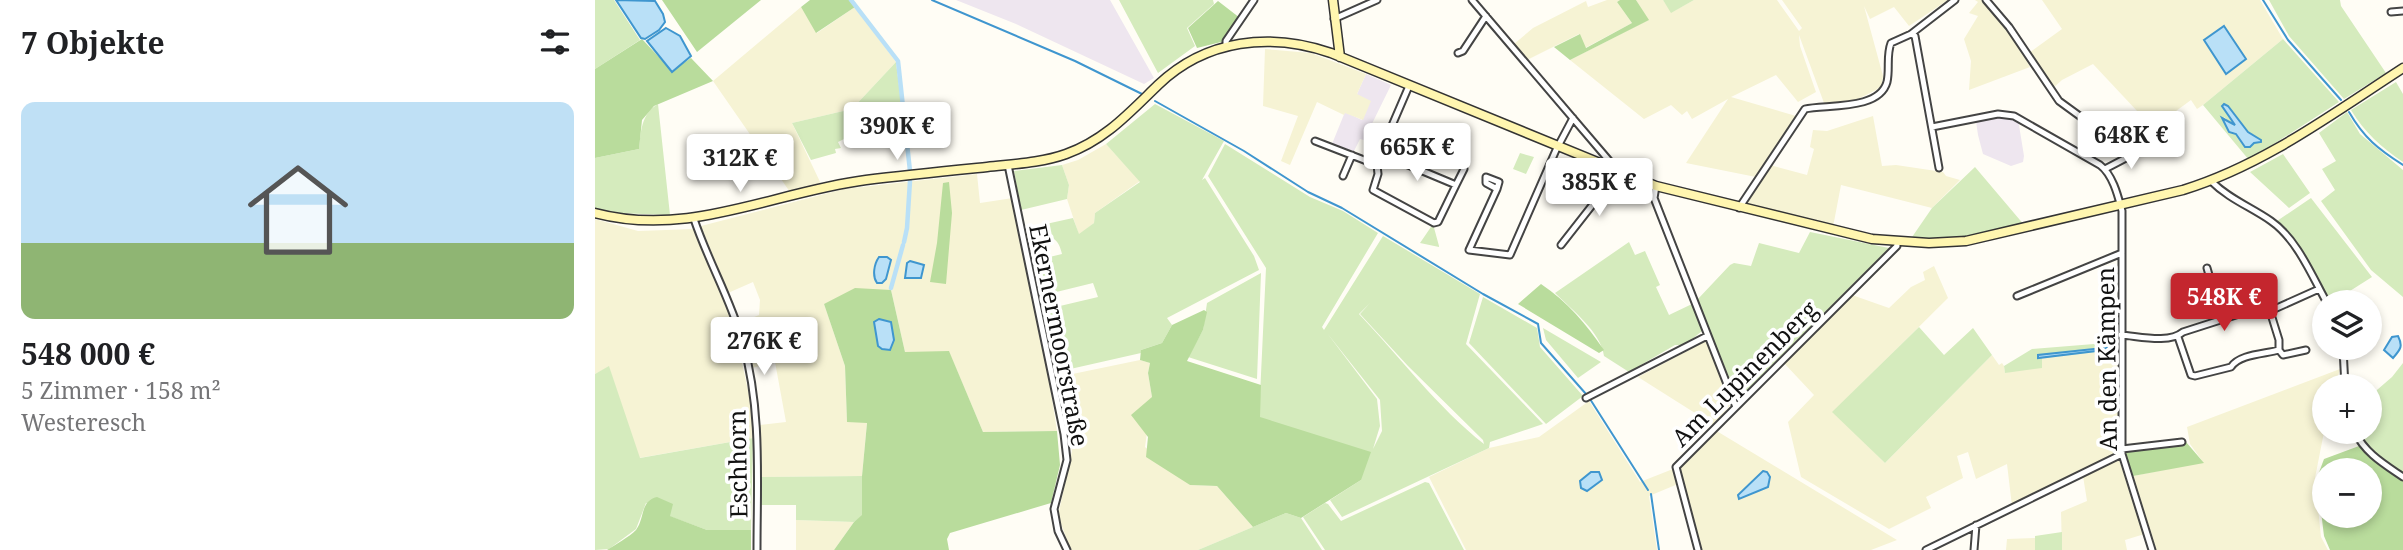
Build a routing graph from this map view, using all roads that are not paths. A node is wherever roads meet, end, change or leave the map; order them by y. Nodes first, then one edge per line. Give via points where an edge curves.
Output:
1 (1254, 0) edge
2 (1333, 0) edge
3 (1377, 0) edge
4 (1472, 0) edge
5 (1955, 0) edge
6 (1986, 0) edge
7 (2403, 11) edge
8 (2391, 12) dead end
9 (1486, 16) junction
10 (1334, 19) junction
11 (1911, 34) junction
12 (1226, 46) junction
13 (1458, 53) dead end
14 (1335, 55) junction
15 (2403, 68) edge
16 (1409, 86) junction
17 (1573, 118) junction
18 (1932, 127) junction
19 (1315, 141) dead end
20 (1558, 147) junction
21 (1426, 151) dead end
22 (1382, 154) junction
23 (1352, 156) junction
24 (1612, 164) dead end
25 (1008, 165) junction
26 (1377, 165) junction
27 (1939, 168) dead end
28 (1418, 169) junction
29 (1464, 169) dead end
30 (2105, 169) junction
31 (1619, 171) junction
32 (1343, 176) dead end
33 (2211, 181) junction
34 (1456, 185) junction
35 (1656, 186) junction
36 (1497, 188) dead end
37 (2120, 205) junction
38 (1739, 208) junction
39 (595, 213) edge
40 (694, 219) junction
41 (1897, 242) junction
42 (1560, 245) dead end
43 (2122, 253) junction
44 (2207, 268) dead end
45 (2319, 289) joint
46 (2017, 296) dead end
47 (2270, 311) junction
48 (2222, 320) junction
49 (2121, 335) junction
50 (1707, 336) junction
51 (2178, 337) junction
52 (2279, 350) junction
53 (2306, 350) dead end
54 (1586, 398) dead end
55 (1735, 407) junction
56 (2182, 442) dead end
57 (2361, 444) edge
58 (2122, 452) junction
59 (2403, 477) edge
60 (1976, 525) junction
61 (757, 550) edge
62 (1067, 550) edge
63 (1699, 550) edge
64 (1926, 550) edge
65 (1974, 550) edge
66 (2152, 550) edge

1 - 12 street
2 - 10 main road
3 - 10 street
4 - 9 street
5 - 11 street
6 - 30 street via 2059,101 2129,152
7 - 8 street
9 - 13 street
9 - 17 street
10 - 14 main road
11 - 18 street
11 - 38 street via 1891,43 1887,82 1880,93 1851,105 1805,108
12 - 14 main road via 1277,41
12 - 25 main road via 1177,69 1092,143 1055,158
14 - 16 main road
15 - 33 main road via 2255,162
16 - 20 main road
16 - 22 street
17 - 20 street
17 - 24 street
18 - 27 street
18 - 30 street via 1998,114 2014,116
19 - 23 street
20 - 31 main road
20 - 36 street via 1510,255 1469,250
21 - 28 street
22 - 26 street
22 - 28 street
23 - 26 street
23 - 32 street
25 - 40 main road via 862,180
25 - 62 street, Ekernermoorstraße via 1064,435 1067,460 1054,509
26 - 34 street via 1373,190 1434,223
28 - 34 street
29 - 34 street
30 - 37 street
31 - 35 main road
31 - 42 street
33 - 37 main road
33 - 45 street via 2273,222
35 - 38 main road
35 - 50 street via 1654,198
37 - 41 main road via 1966,241
37 - 43 street, An den Kämpen
38 - 41 main road
39 - 40 main road via 642,221
40 - 61 street, Eschhorn via 735,316 752,387 757,424
41 - 55 street, Am Lupinenberg
43 - 46 street
43 - 49 street, An den Kämpen
44 - 48 street
45 - 47 street
47 - 48 street via 2263,306
47 - 52 street
48 - 51 street
49 - 51 street
49 - 58 street, An den Kämpen
50 - 54 street
50 - 55 street
51 - 52 street via 2189,372 2195,376
52 - 53 street via 2283,355
55 - 63 street, Am Lupinenberg via 1676,467
56 - 58 street
57 - 59 street
58 - 60 street
58 - 66 street, An den Kämpen
60 - 64 street
60 - 65 street

